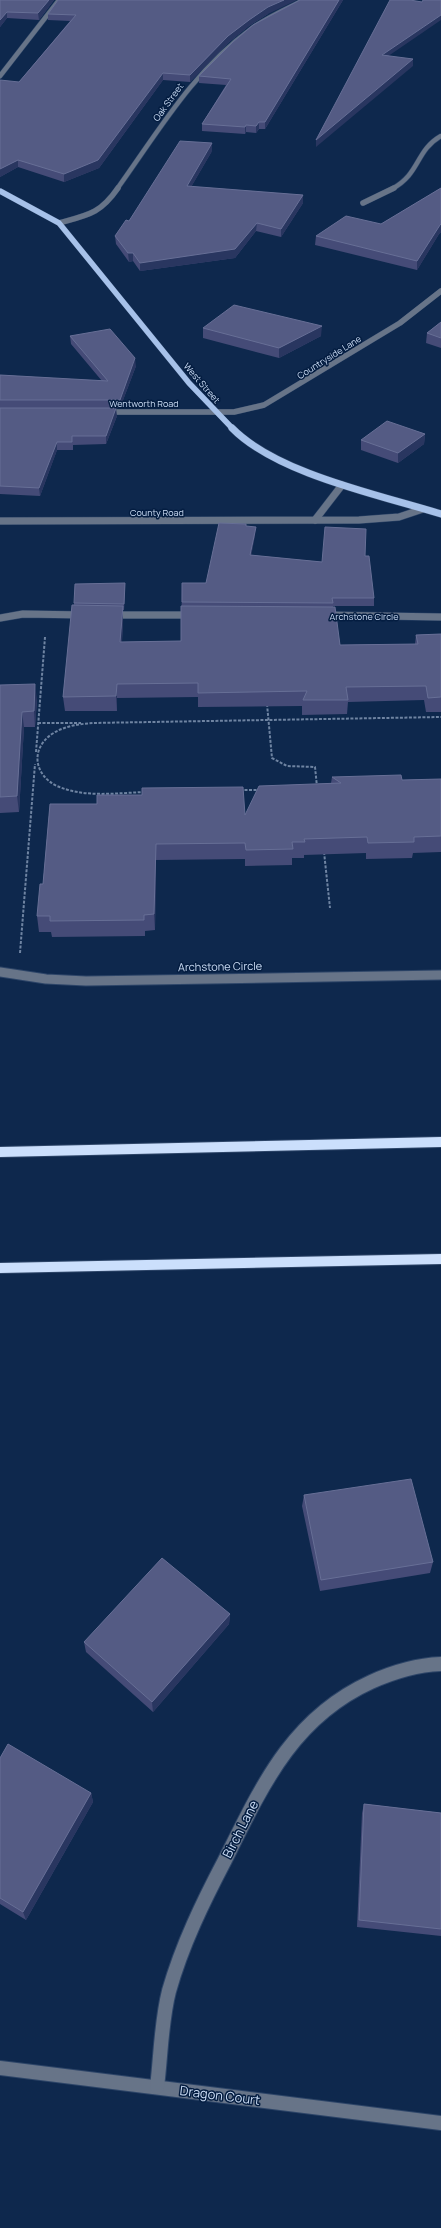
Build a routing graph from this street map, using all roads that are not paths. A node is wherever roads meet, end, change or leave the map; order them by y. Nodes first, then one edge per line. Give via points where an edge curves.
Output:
1 (59, 0) edge
2 (304, 0) edge
3 (0, 76) edge
4 (441, 136) edge
5 (0, 191) edge
6 (363, 203) dead end
7 (59, 223) junction
8 (441, 291) edge
9 (95, 412) edge
10 (215, 412) junction
11 (342, 485) junction
12 (423, 509) junction
13 (441, 514) edge
14 (315, 520) junction
15 (0, 521) edge
16 (206, 615) edge
17 (317, 616) edge
18 (441, 617) edge
19 (0, 618) edge
20 (0, 972) edge
21 (441, 975) edge
22 (441, 1142) edge
23 (0, 1152) edge
24 (441, 1258) edge
25 (0, 1268) edge
26 (441, 1664) edge
27 (0, 2068) edge
28 (156, 2087) junction
29 (441, 2123) edge

1 - 3 street
2 - 7 street, Oak Street via 257,24 233,42 199,74 102,208 86,216
4 - 6 street via 424,147 414,171 406,180
5 - 7 main road, West Street via 40,210
7 - 10 main road, West Street
8 - 10 street, Countryside Lane via 400,323 283,396 250,410
9 - 10 street, Wentworth Road
10 - 11 main road, West Street via 238,435 268,455 307,473
11 - 12 main road, West Street
11 - 14 street
12 - 13 main road, West Street
12 - 14 street, County Road via 412,514 379,519
14 - 15 street, County Road
16 - 19 street via 23,614
17 - 18 street, Archstone Circle
20 - 21 street, Archstone Circle via 86,981
22 - 23 highway
24 - 25 highway
26 - 28 street, Birch Lane via 402,1670 368,1682 337,1700 315,1718 284,1750 264,1782 186,1939 169,1993
27 - 28 street, Dragon Court
28 - 29 street, Dragon Court

